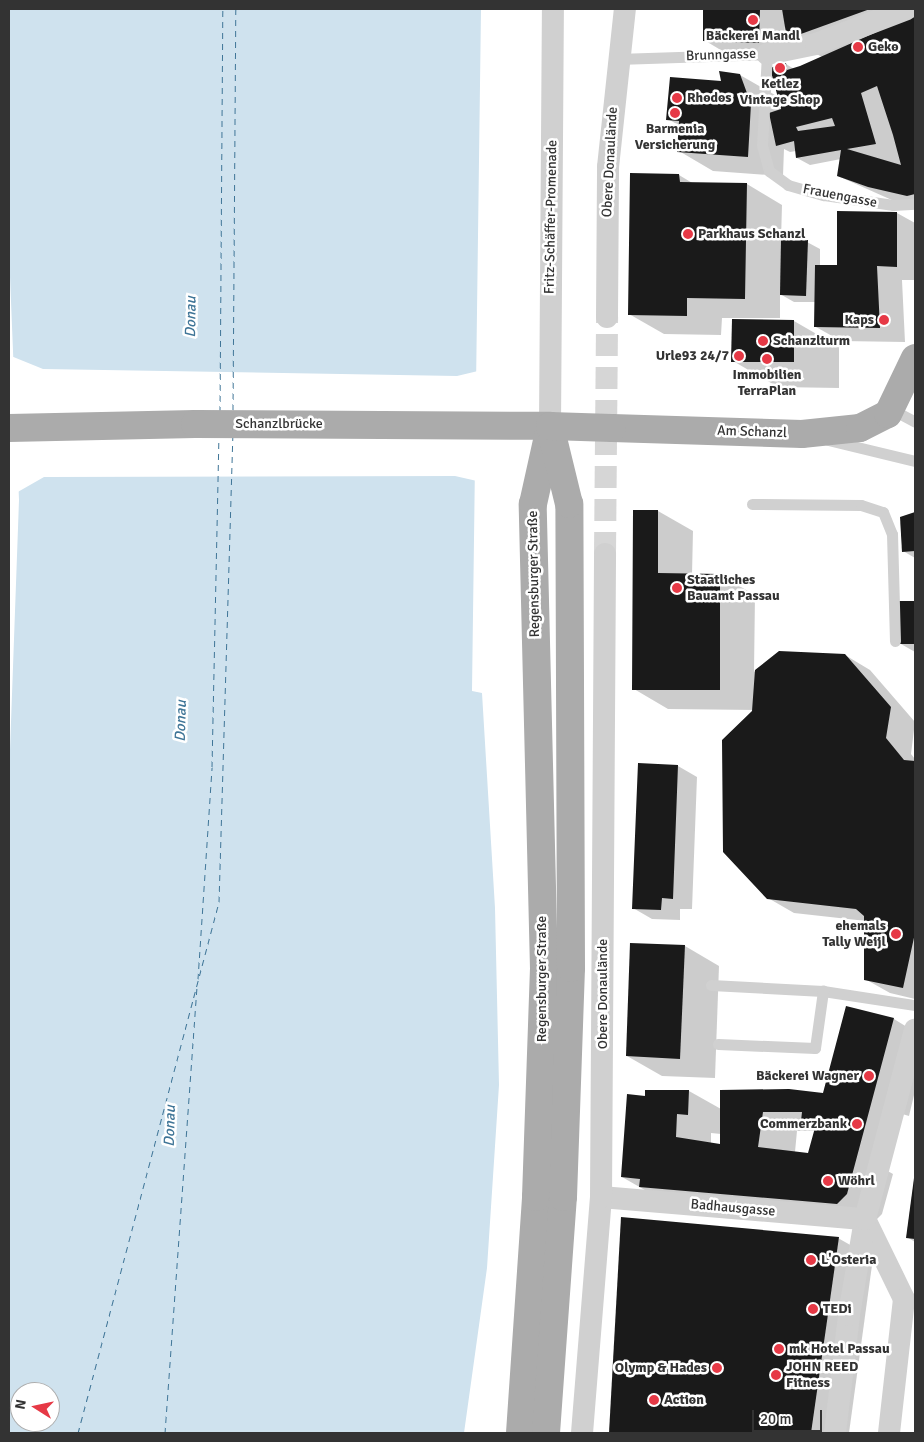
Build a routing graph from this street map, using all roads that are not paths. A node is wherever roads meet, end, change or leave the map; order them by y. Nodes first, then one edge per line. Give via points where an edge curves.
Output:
1 (553, 9) edge
2 (625, 9) edge
3 (906, 9) edge
4 (767, 54) junction
5 (618, 59) junction
6 (915, 204) edge
7 (607, 317) tunnel mouth
8 (913, 368) edge
9 (9, 408) edge
10 (892, 408) junction
11 (915, 422) edge
12 (550, 426) junction
13 (18, 427) edge
14 (798, 434) junction
15 (9, 447) edge
16 (915, 460) edge
17 (752, 504) dead end
18 (605, 554) tunnel mouth
19 (895, 642) dead end
20 (712, 985) dead end
21 (823, 991) junction
22 (915, 1005) edge
23 (915, 1030) edge
24 (718, 1044) dead end
25 (602, 1196) junction
26 (865, 1219) junction
27 (520, 1433) edge
28 (546, 1433) edge
29 (582, 1433) edge
30 (835, 1433) edge
31 (889, 1433) edge

1 - 12 street, Fritz-Schäffer-Promenade
2 - 5 street, Obere Donaulände
3 - 4 street, Brunngasse via 816,44
4 - 5 lane, Brunngasse
4 - 6 lane, Frauengasse via 762,145 769,171 788,185 824,195 892,205
5 - 7 street, Obere Donaulände via 608,167
8 - 10 main road, Am Schanzl
9 - 13 main road
10 - 11 lane
10 - 14 main road, Am Schanzl via 881,419 860,428
12 - 13 main road, Schanzlbrücke
12 - 14 main road, Am Schanzl, bridge
12 - 27 main road, Regensburger Straße via 533,504 544,969 536,1197
12 - 28 main road, Regensburger Straße via 569,504 571,968 563,1197
13 - 15 main road
14 - 16 lane
17 - 19 lane via 861,505 883,512 892,534
18 - 25 street, Obere Donaulände
20 - 21 lane
21 - 22 lane
21 - 24 lane via 815,1048
23 - 26 street
25 - 26 street, Badhausgasse
25 - 29 street, Obere Donaulände
26 - 30 street via 848,1315
26 - 31 street via 904,1299

